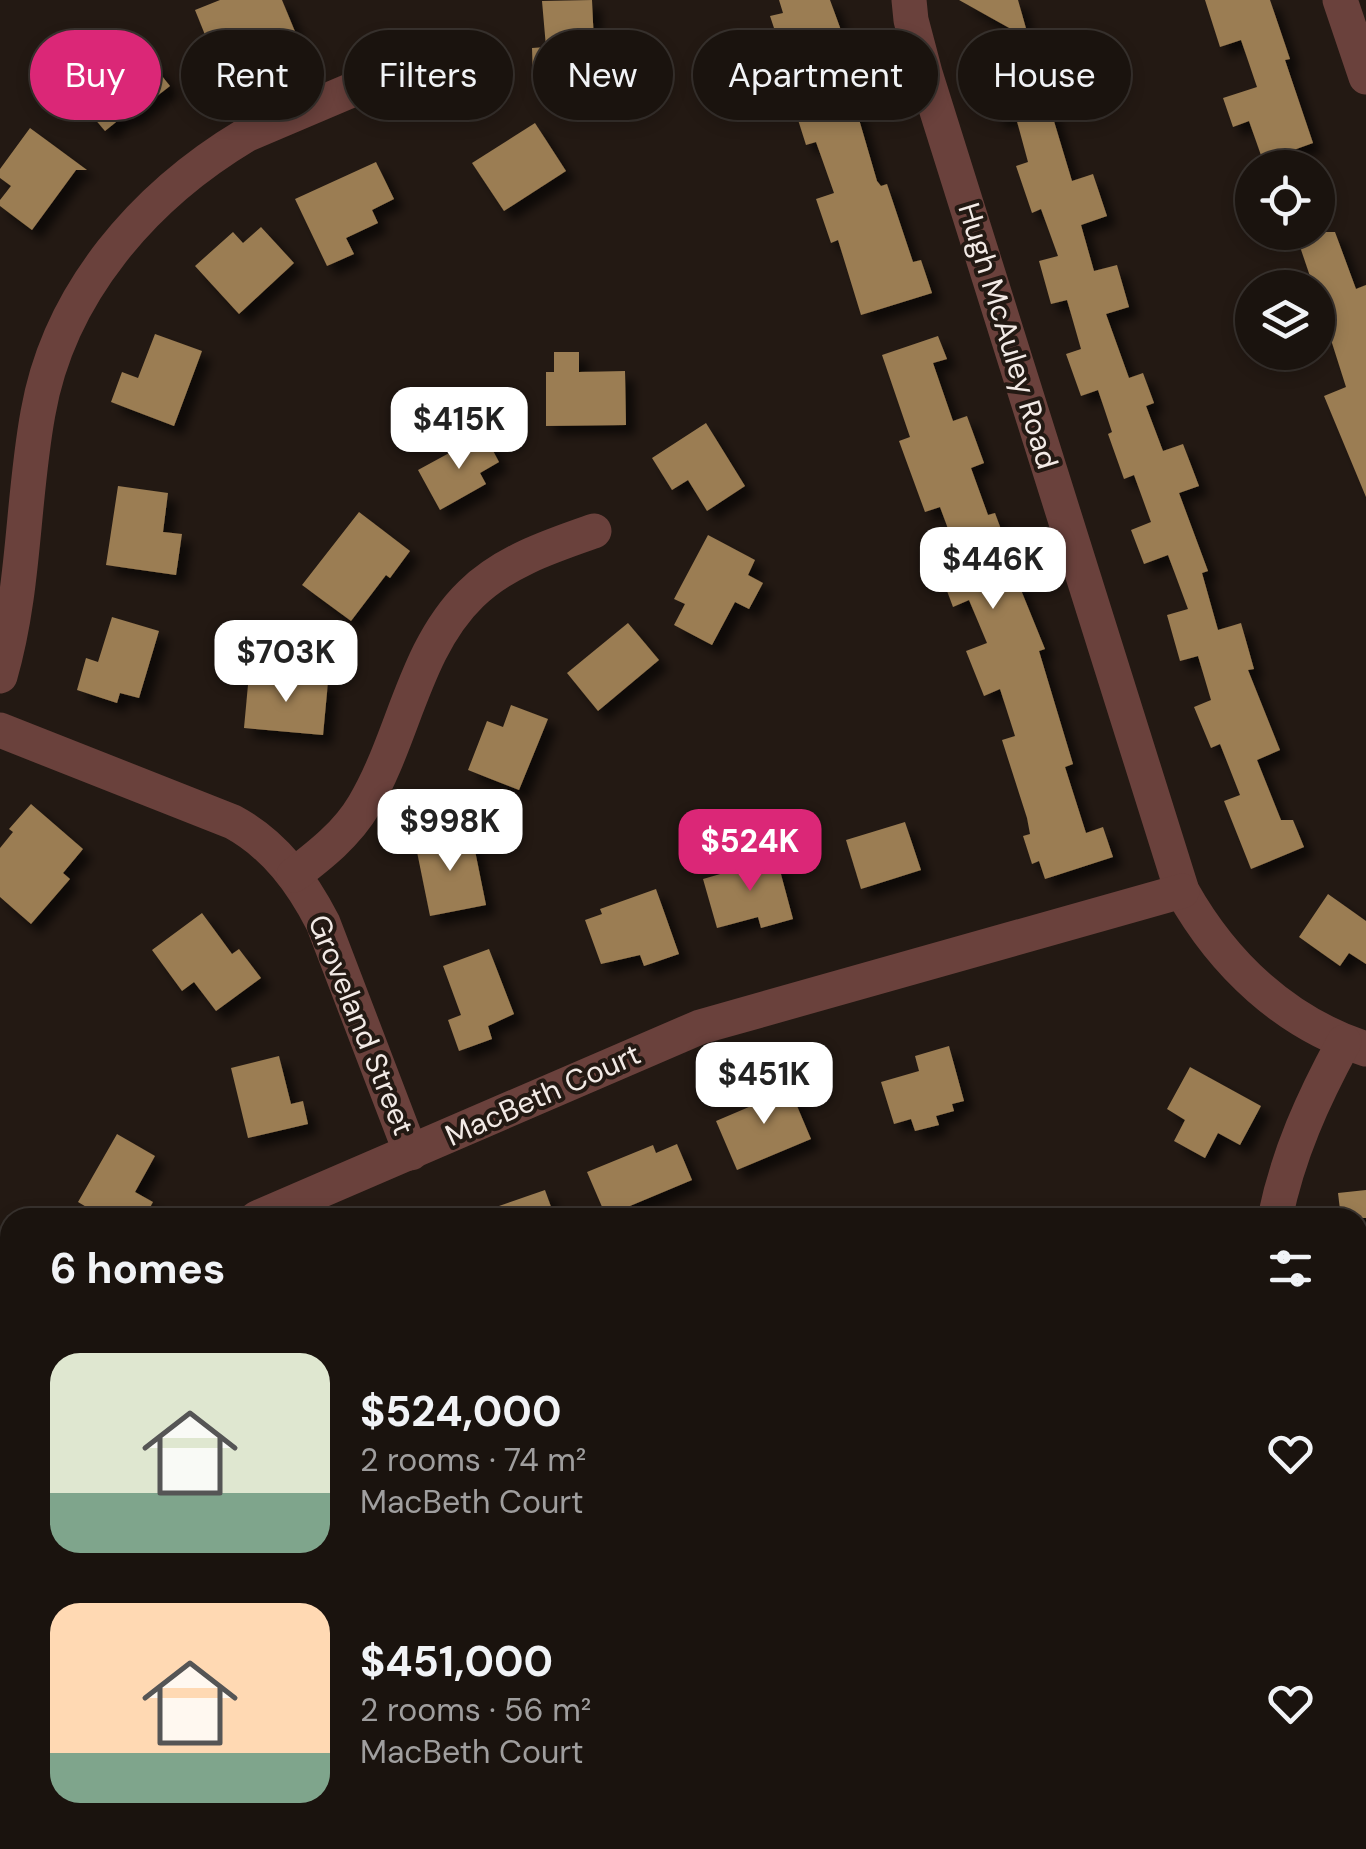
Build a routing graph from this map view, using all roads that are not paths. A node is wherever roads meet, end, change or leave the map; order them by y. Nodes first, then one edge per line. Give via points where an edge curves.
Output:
1 (910, 0) edge
2 (1340, 0) edge
3 (1366, 77) edge
4 (344, 93) edge
5 (594, 532) dead end
6 (0, 676) edge
7 (0, 730) edge
8 (294, 875) junction
9 (1182, 891) junction
10 (1355, 1045) edge
11 (412, 1153) junction
12 (279, 1208) edge
13 (1277, 1208) edge

1 - 9 street, Hugh McAuley Road via 931,92
2 - 3 street
4 - 6 street via 246,135 159,199 107,256 72,315 38,411 17,599
5 - 8 street via 513,563 469,596 424,666 363,808 327,850
7 - 8 street, Groveland Street via 233,822 264,842
8 - 11 street, Groveland Street via 340,962
9 - 10 street, Hugh McAuley Road via 1243,975 1286,1010
9 - 11 street, MacBeth Court via 700,1027
10 - 13 street via 1311,1104
11 - 12 street, MacBeth Court

